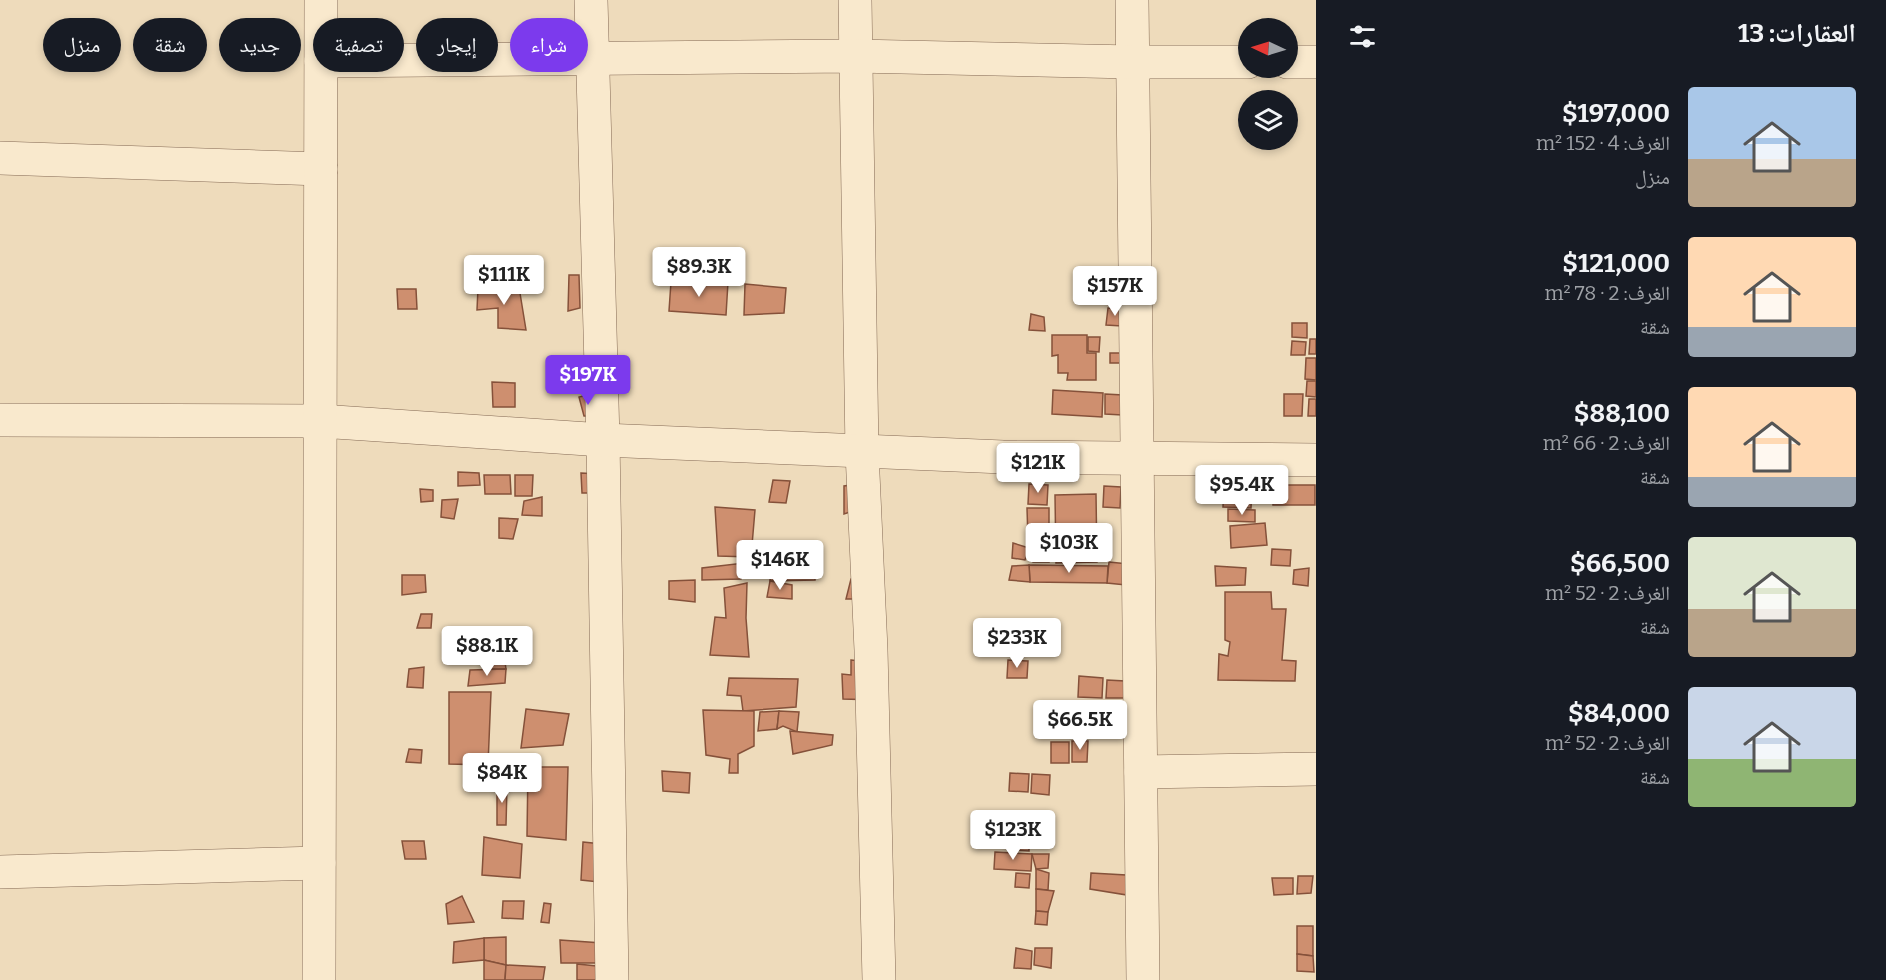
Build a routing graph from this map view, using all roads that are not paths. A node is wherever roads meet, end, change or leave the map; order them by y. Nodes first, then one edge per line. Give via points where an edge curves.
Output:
1 (321, 0) edge
2 (591, 0) edge
3 (855, 0) edge
4 (1132, 0) edge
5 (321, 18) edge
6 (855, 56) junction
7 (592, 59) junction
8 (404, 60) edge
9 (1132, 62) junction
10 (1238, 62) edge
11 (1298, 62) edge
12 (1316, 62) edge
13 (321, 72) edge
14 (0, 158) edge
15 (321, 169) junction
16 (0, 420) edge
17 (320, 421) junction
18 (603, 440) junction
19 (862, 452) junction
20 (1136, 459) junction
21 (1316, 460) edge
22 (1316, 769) edge
23 (1141, 772) junction
24 (319, 863) junction
25 (0, 872) edge
26 (319, 980) edge
27 (612, 980) edge
28 (879, 980) edge
29 (1143, 980) edge

1 - 5 street
2 - 7 street
3 - 6 street
4 - 9 street
6 - 7 street
6 - 9 street
6 - 19 street
7 - 8 street
7 - 18 street
9 - 10 street
9 - 20 street
11 - 12 street
13 - 15 street
14 - 15 street
15 - 17 street
16 - 17 street
17 - 18 street
17 - 24 street
18 - 19 street
18 - 27 street
19 - 20 street
19 - 28 street
20 - 21 street
20 - 23 street
22 - 23 street
23 - 29 street
24 - 25 street
24 - 26 street

